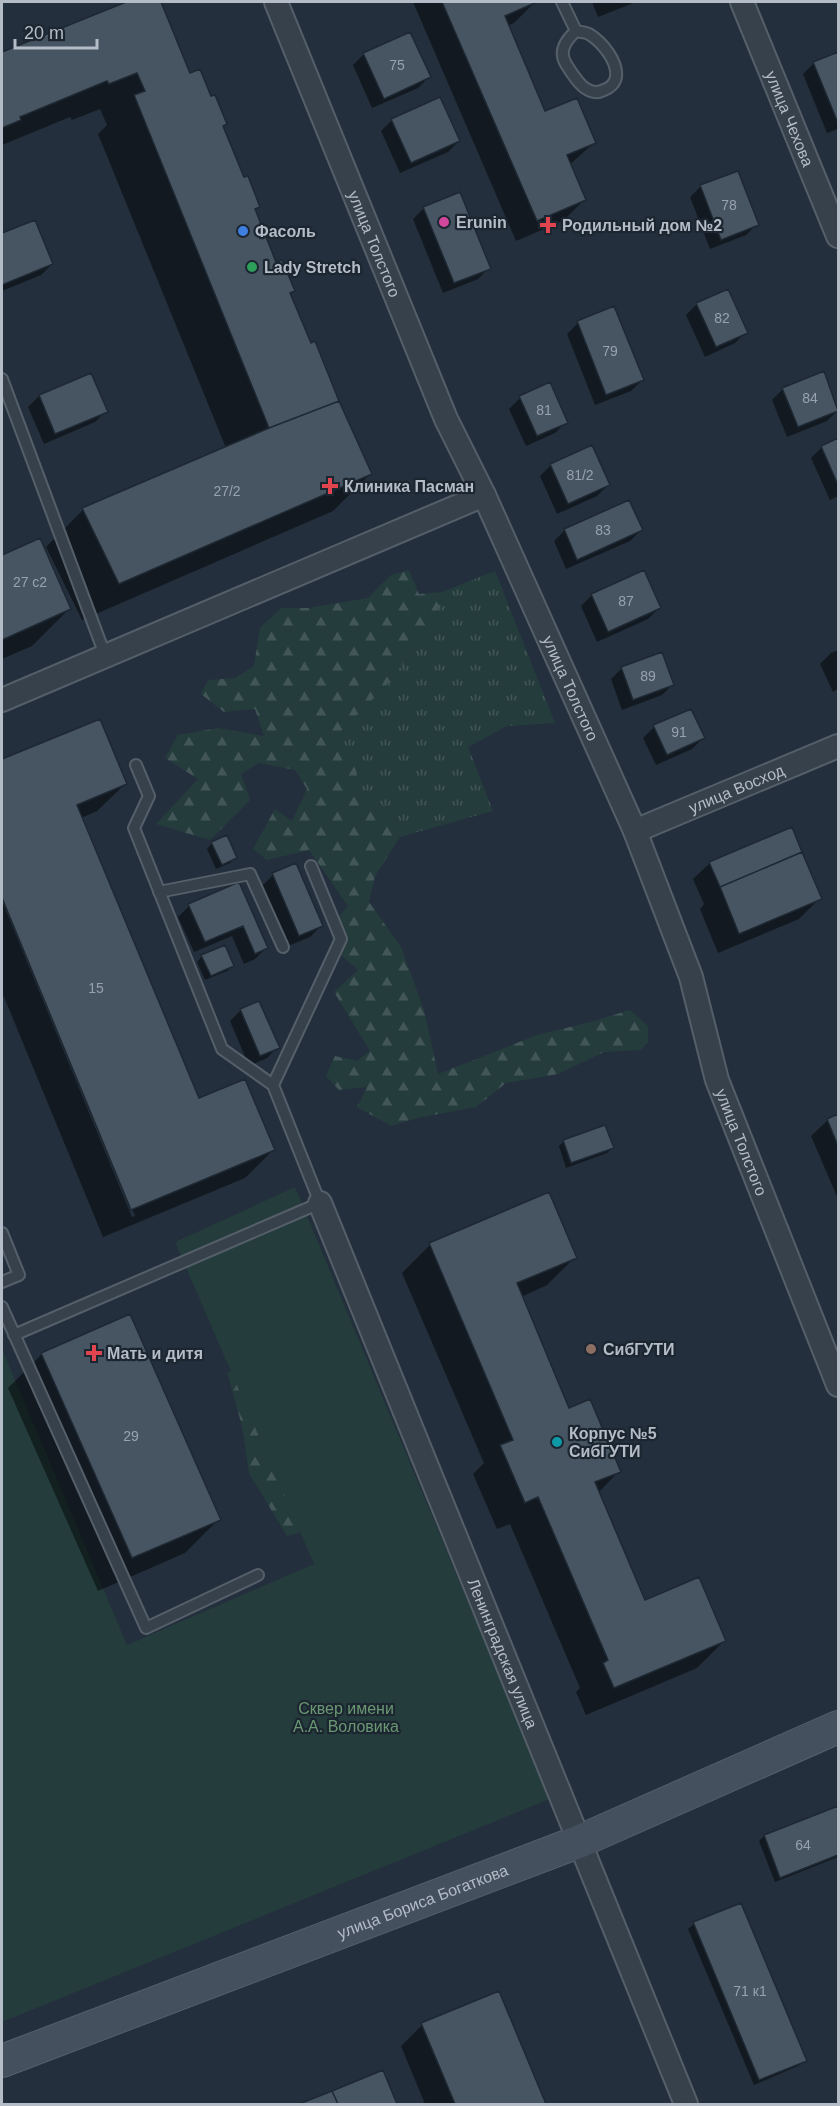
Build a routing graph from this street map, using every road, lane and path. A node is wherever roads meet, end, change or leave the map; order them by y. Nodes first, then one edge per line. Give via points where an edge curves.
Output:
1 (276, 2) edge
2 (562, 2) edge
3 (742, 2) edge
4 (576, 31) junction
5 (838, 236) edge
6 (2, 378) edge
7 (484, 495) junction
8 (105, 655) junction
9 (2, 700) edge
10 (838, 746) edge
11 (136, 765) dead end
12 (635, 831) junction
13 (311, 866) dead end
14 (159, 892) junction
15 (283, 947) dead end
16 (273, 1085) junction
17 (320, 1203) junction
18 (2, 1233) edge
19 (2, 1282) edge
20 (2, 1307) edge
21 (14, 1335) junction
22 (838, 1385) edge
23 (258, 1575) dead end
24 (838, 1727) edge
25 (578, 1842) junction
26 (2, 2061) edge
27 (686, 2104) edge

1 - 7 street, улица Толстого via 446,419
2 - 4 lane
3 - 5 street, улица Чехова
4 - 4 lane via 566,41 563,58 574,76 588,90 598,93 610,87 616,78 613,62 588,33
6 - 8 lane
7 - 8 street
7 - 12 street, улица Толстого
8 - 9 street
10 - 12 street, улица Восход
11 - 14 lane via 149,796 134,828
12 - 22 street, улица Толстого via 691,977 717,1080
13 - 16 lane via 341,939
14 - 15 lane via 250,874
14 - 16 lane via 222,1049
16 - 17 lane
17 - 21 lane
17 - 25 street, Ленинградская улица
18 - 19 lane via 18,1275
20 - 21 lane
21 - 23 lane via 146,1628
24 - 25 main road, улица Бориса Богаткова
25 - 26 main road, улица Бориса Богаткова
25 - 27 street, Ленинградская улица

